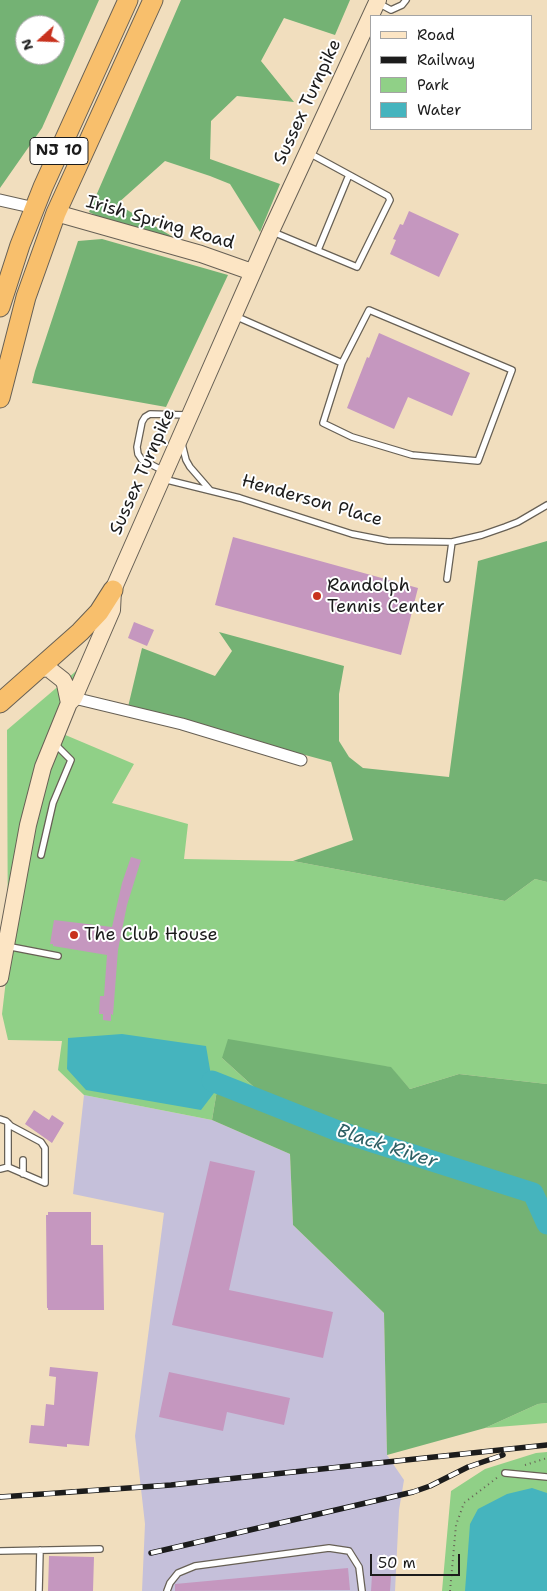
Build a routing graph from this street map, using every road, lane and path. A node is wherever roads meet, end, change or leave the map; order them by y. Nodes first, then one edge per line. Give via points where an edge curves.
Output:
1 (128, 0) edge
2 (153, 0) edge
3 (406, 0) edge
4 (377, 1) edge
5 (371, 15) edge
6 (370, 16) edge
7 (307, 152) junction
8 (349, 175) junction
9 (0, 200) edge
10 (35, 208) junction
11 (56, 214) junction
12 (271, 231) junction
13 (318, 250) junction
14 (252, 272) junction
15 (2, 294) edge
16 (233, 315) junction
17 (342, 363) junction
18 (0, 398) edge
19 (190, 415) junction
20 (180, 436) junction
21 (163, 475) junction
22 (210, 490) junction
23 (547, 505) edge
24 (452, 542) junction
25 (447, 579) dead end
26 (113, 590) junction
27 (40, 668) junction
28 (72, 700) junction
29 (0, 703) edge
30 (53, 742) junction
31 (301, 760) dead end
32 (41, 855) dead end
33 (5, 946) junction
34 (58, 956) dead end
35 (0, 978) edge
36 (0, 1119) edge
37 (8, 1123) junction
38 (24, 1133) junction
39 (24, 1142) dead end
40 (24, 1160) dead end
41 (8, 1168) junction
42 (0, 1169) edge
43 (23, 1174) junction
44 (547, 1458) edge
45 (505, 1473) junction
46 (547, 1477) edge
47 (100, 1549) dead end
48 (40, 1550) junction
49 (0, 1551) edge
50 (39, 1591) edge
51 (167, 1591) edge
52 (362, 1591) edge
53 (450, 1591) edge

1 - 10 highway, NJ 10
2 - 11 highway, NJ 10
3 - 4 lane via 391,10
4 - 5 main road, Sussex Turnpike
6 - 7 main road, Sussex Turnpike
7 - 8 lane
7 - 12 main road, Sussex Turnpike
8 - 13 lane
8 - 13 lane via 390,200 357,267
9 - 10 street
10 - 15 highway, NJ 10
11 - 14 main road, Irish Spring Road via 201,254
11 - 18 highway, NJ 10 via 26,298
12 - 13 lane
12 - 14 main road, Sussex Turnpike
14 - 16 main road, Sussex Turnpike
16 - 17 lane
16 - 19 main road, Sussex Turnpike
17 - 17 lane via 323,423 352,437 412,455 478,461 512,370 369,310
19 - 20 main road, Sussex Turnpike
19 - 21 lane, Henderson Place via 150,414 142,422 138,454
20 - 21 main road, Sussex Turnpike
20 - 22 lane via 186,460
21 - 22 lane, Henderson Place
21 - 26 main road, Sussex Turnpike
22 - 24 lane, Henderson Place via 370,538
23 - 24 lane, Henderson Place via 518,522
24 - 25 lane
26 - 27 highway via 99,612
26 - 28 main road, Sussex Turnpike via 112,610
27 - 28 main road via 49,669 63,680
27 - 29 highway
28 - 30 main road, Sussex Turnpike
28 - 31 street via 182,724
30 - 32 lane via 71,760 53,803
30 - 33 main road, Sussex Turnpike via 32,807
33 - 34 lane
33 - 35 main road, Sussex Turnpike
36 - 37 lane
37 - 38 lane
37 - 41 lane
38 - 39 lane
38 - 43 lane via 46,1148 45,1183
40 - 43 lane
41 - 42 lane
41 - 43 lane
44 - 45 path
45 - 46 lane
45 - 53 path via 464,1503 456,1525
47 - 48 lane
48 - 49 lane
48 - 50 lane
51 - 52 lane via 178,1573 195,1566 329,1548 349,1552 359,1567

